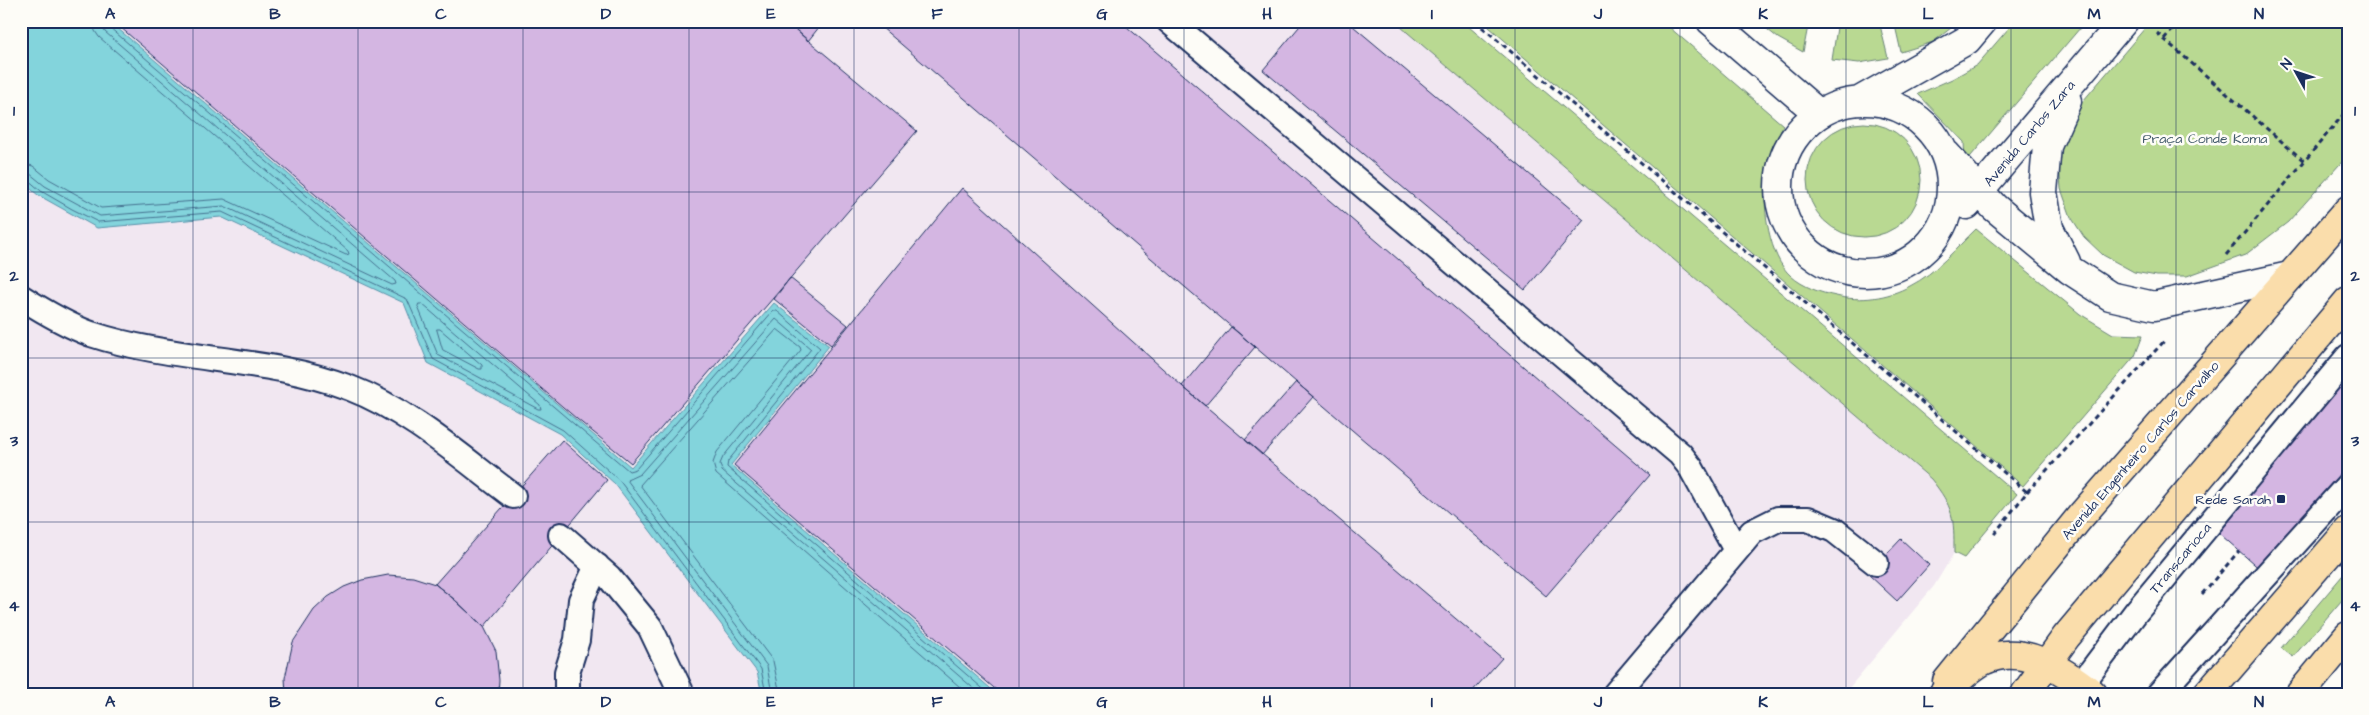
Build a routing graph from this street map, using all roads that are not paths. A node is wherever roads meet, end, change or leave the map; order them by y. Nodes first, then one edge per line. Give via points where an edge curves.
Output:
1 (1169, 21) edge
2 (1710, 21) edge
3 (1983, 21) edge
4 (2124, 21) edge
5 (2079, 73) junction
6 (1861, 100) junction
7 (1818, 113) junction
8 (1946, 154) junction
9 (1980, 191) junction
10 (2348, 210) edge
11 (1932, 243) junction
12 (2070, 270) junction
13 (2290, 276) junction
14 (21, 296) edge
15 (2348, 301) edge
16 (2348, 357) edge
17 (2348, 485) edge
18 (513, 496) dead end
19 (2348, 530) edge
20 (561, 535) dead end
21 (1736, 550) junction
22 (1876, 563) dead end
23 (597, 566) junction
24 (2348, 636) edge
25 (2046, 663) junction
26 (677, 690) edge
27 (2082, 691) edge
28 (567, 694) edge
29 (1615, 694) edge
30 (1936, 694) edge
31 (1943, 694) edge
32 (2025, 694) edge
33 (2159, 694) edge
34 (2207, 694) edge
35 (2300, 694) edge

1 - 21 lane via 1680,454
2 - 7 street
3 - 6 street via 1967,40
4 - 5 street, Avenida Carlos Zara
5 - 9 street, Avenida Carlos Zara
5 - 12 street via 2047,146 2043,192 2049,228
6 - 7 street via 1839,104
6 - 8 street via 1910,112 1932,130
7 - 11 street via 1798,132 1784,155 1778,182 1780,209 1791,234 1810,254 1833,268 1860,274 1887,272 1911,261
8 - 9 street
8 - 11 street via 1952,177 1951,200 1945,223
9 - 11 street, Avenida Carlos Zara
9 - 12 street via 1994,207
10 - 13 main road, Avenida Engenheiro Carlos Carvalho
12 - 13 street via 2110,296 2154,306
13 - 30 main road, Avenida Engenheiro Carlos Carvalho via 2080,517
14 - 18 lane via 51,315 90,333 141,347 262,364 351,388 399,412
15 - 25 main road
16 - 27 lane, Transcarioca via 2142,604
17 - 33 lane
19 - 34 main road
20 - 23 lane
21 - 22 lane via 1752,532 1778,519 1808,519 1834,530
21 - 29 lane
23 - 26 lane via 650,627
23 - 28 lane via 581,600 577,640 567,672
24 - 35 main road
25 - 27 main road
25 - 31 main road via 2002,655 1991,658 1973,667
25 - 32 main road

